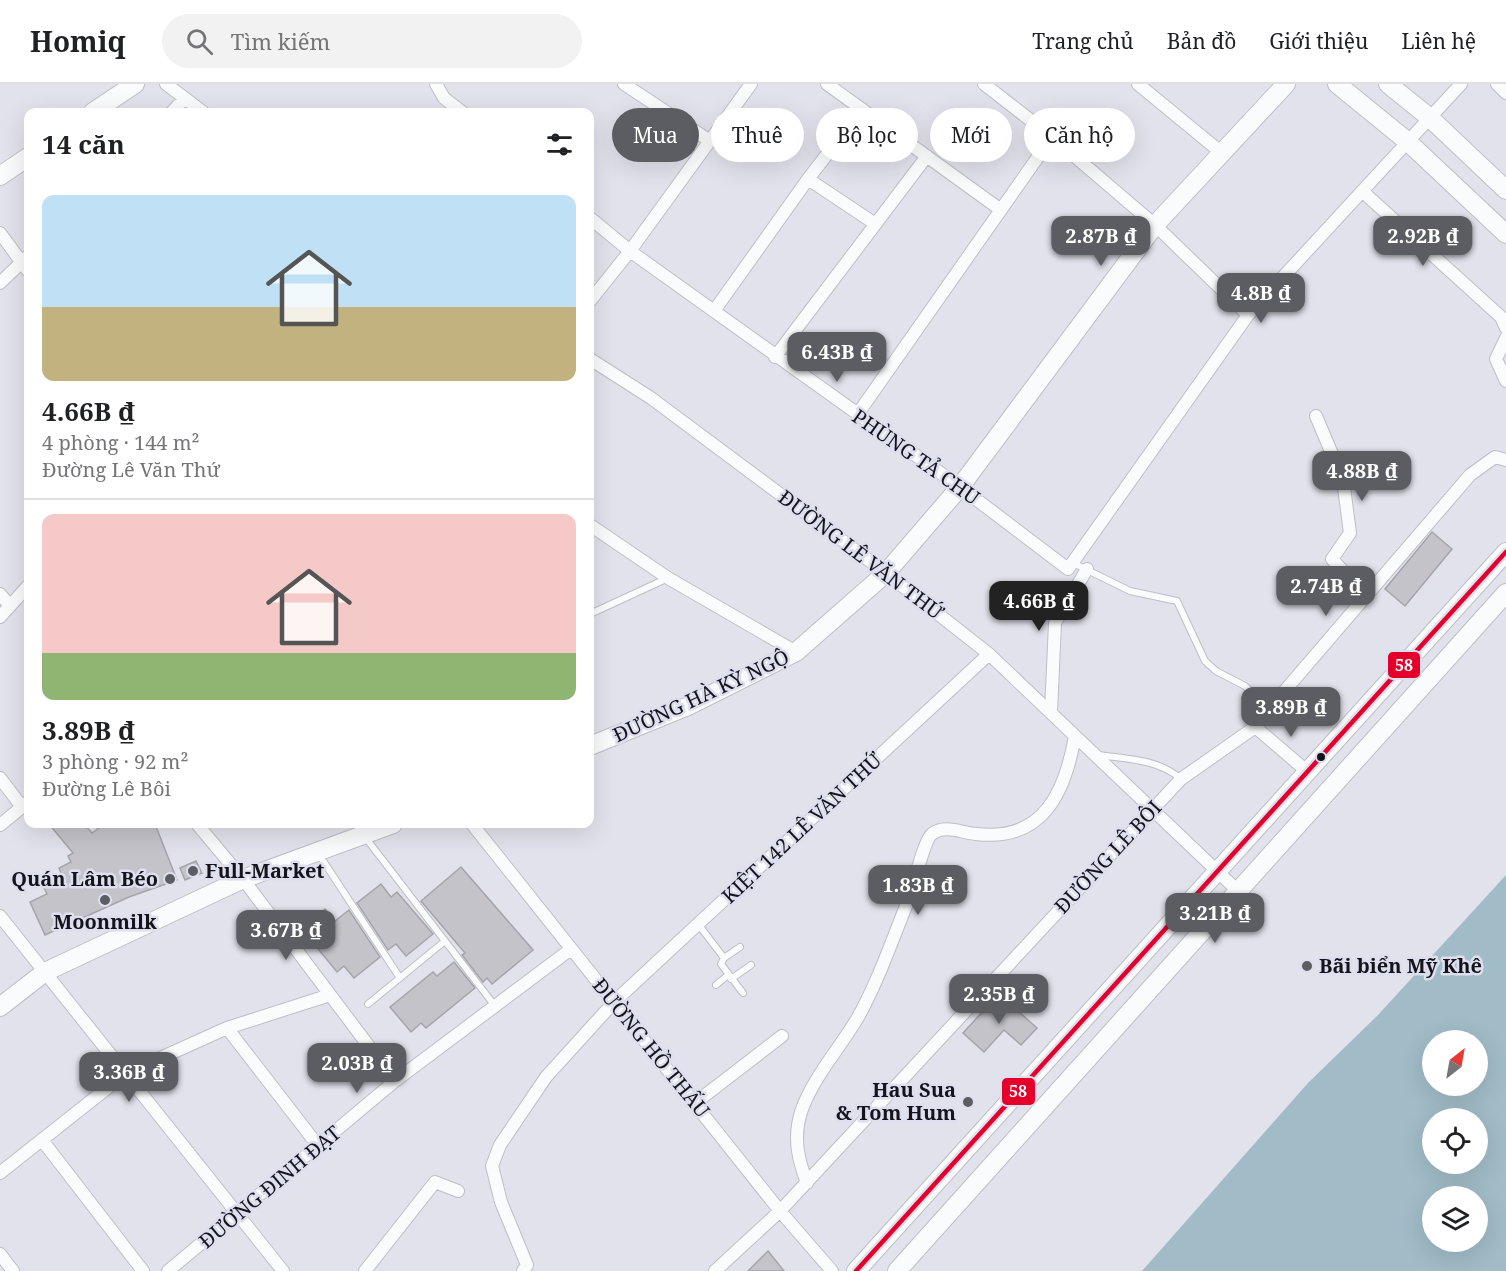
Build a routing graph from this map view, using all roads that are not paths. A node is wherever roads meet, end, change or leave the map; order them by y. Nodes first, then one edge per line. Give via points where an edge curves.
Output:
1 (135, 84) edge
2 (166, 84) edge
3 (436, 84) edge
4 (624, 84) edge
5 (751, 84) edge
6 (827, 84) edge
7 (984, 84) edge
8 (1138, 84) edge
9 (1286, 84) edge
10 (1337, 84) edge
11 (1388, 84) edge
12 (1461, 84) edge
13 (1497, 84) edge
14 (1506, 93) edge
15 (185, 98) junction
16 (99, 108) edge
17 (176, 108) edge
18 (198, 108) edge
19 (457, 108) edge
20 (861, 108) edge
21 (1024, 115) edge
22 (1429, 117) junction
23 (710, 141) junction
24 (1407, 141) junction
25 (918, 149) edge
26 (1223, 154) junction
27 (927, 156) junction
28 (24, 160) edge
29 (821, 162) edge
30 (1035, 162) edge
31 (1081, 162) edge
32 (0, 176) edge
33 (808, 179) junction
34 (1362, 190) junction
35 (1506, 190) edge
36 (1001, 210) junction
37 (594, 221) edge
38 (874, 223) junction
39 (1155, 225) junction
40 (0, 233) edge
41 (1506, 234) edge
42 (630, 251) junction
43 (24, 261) edge
44 (24, 264) edge
45 (0, 282) edge
46 (594, 296) edge
47 (714, 311) junction
48 (1248, 315) junction
49 (1506, 328) edge
50 (1506, 338) edge
51 (775, 357) junction
52 (594, 362) edge
53 (1506, 381) edge
54 (857, 415) junction
55 (1316, 416) dead end
56 (1506, 460) edge
57 (960, 487) junction
58 (594, 528) edge
59 (1506, 552) edge
60 (1070, 566) junction
61 (1087, 569) junction
62 (886, 573) junction
63 (668, 578) junction
64 (24, 590) edge
65 (1506, 593) edge
66 (0, 594) edge
67 (1365, 595) junction
68 (10, 606) junction
69 (594, 612) edge
70 (0, 617) edge
71 (796, 652) junction
72 (989, 654) junction
73 (1269, 709) junction
74 (1051, 712) junction
75 (1254, 726) junction
76 (1075, 736) junction
77 (594, 744) edge
78 (1095, 755) junction
79 (1309, 773) junction
80 (0, 778) edge
81 (1181, 779) junction
82 (24, 803) edge
83 (24, 805) edge
84 (1153, 809) junction
85 (0, 825) edge
86 (200, 828) edge
87 (381, 828) edge
88 (475, 828) edge
89 (363, 834) junction
90 (317, 852) junction
91 (1219, 872) junction
92 (243, 879) junction
93 (1238, 891) junction
94 (0, 916) edge
95 (698, 924) junction
96 (445, 941) junction
97 (740, 947) dead end
98 (571, 949) junction
99 (724, 958) junction
100 (751, 965) dead end
101 (45, 972) junction
102 (730, 977) junction
103 (400, 978) junction
104 (716, 985) dead end
105 (743, 993) dead end
106 (330, 995) junction
107 (615, 1002) junction
108 (368, 1004) dead end
109 (495, 1006) junction
110 (0, 1008) edge
111 (227, 1028) junction
112 (782, 1036) dead end
113 (125, 1074) junction
114 (395, 1081) junction
115 (695, 1103) junction
116 (42, 1140) junction
117 (319, 1147) junction
118 (0, 1173) edge
119 (807, 1183) junction
120 (458, 1191) dead end
121 (780, 1211) junction
122 (239, 1214) junction
123 (0, 1254) edge
124 (13, 1271) edge
125 (143, 1271) edge
126 (168, 1271) edge
127 (283, 1271) edge
128 (365, 1271) edge
129 (523, 1271) edge
130 (715, 1271) edge
131 (832, 1271) edge
132 (856, 1271) edge
133 (897, 1271) edge

1 - 16 street
2 - 15 street
3 - 19 street via 444,98
4 - 23 street
5 - 23 street
6 - 20 street
7 - 21 street
8 - 26 street
9 - 26 street, ĐƯỜNG HÀ KỲ NGỘ
10 - 24 street
11 - 22 street
12 - 22 street
13 - 14 street
15 - 17 street
15 - 18 street
22 - 24 street
22 - 35 street
23 - 42 street
24 - 34 street
24 - 41 street
25 - 27 street
26 - 39 street, ĐƯỜNG HÀ KỲ NGỘ
27 - 36 street
27 - 38 street
28 - 32 street
29 - 33 street
30 - 36 street
31 - 39 street
33 - 38 street
33 - 47 street
34 - 48 street
34 - 49 street via 1501,317
36 - 54 street
37 - 42 street, PHÙNG TẢ CHU
38 - 51 street
39 - 48 street
39 - 57 street, ĐƯỜNG HÀ KỲ NGỘ
40 - 43 street
42 - 46 street
42 - 47 street, PHÙNG TẢ CHU
44 - 45 street
47 - 51 street, PHÙNG TẢ CHU
48 - 60 street
50 - 53 street via 1496,359
51 - 54 street, PHÙNG TẢ CHU
52 - 62 street, ĐƯỜNG LÊ VĂN THỨ via 651,398
54 - 57 street, PHÙNG TẢ CHU
55 - 67 street via 1343,480 1350,532 1332,560
56 - 67 street, ĐƯỜNG LÊ BÔI via 1495,457 1470,475
57 - 60 street, PHÙNG TẢ CHU
57 - 62 street, ĐƯỜNG HÀ KỲ NGỘ
58 - 63 street
59 - 79 street
60 - 61 lane
61 - 73 lane via 1130,591 1177,601 1205,662 1253,692
61 - 74 street via 1055,623
62 - 71 street, ĐƯỜNG HÀ KỲ NGỘ
62 - 72 street, ĐƯỜNG LÊ VĂN THỨ
63 - 69 lane
63 - 71 street
64 - 68 street
65 - 93 street
66 - 68 street
67 - 73 street, ĐƯỜNG LÊ BÔI
68 - 70 street
71 - 77 street, ĐƯỜNG HÀ KỲ NGỘ via 688,706
72 - 74 street, ĐƯỜNG LÊ VĂN THỨ
72 - 95 street, KIỆT 142 LÊ VĂN THỨ
73 - 75 street, ĐƯỜNG LÊ BÔI
74 - 76 street, ĐƯỜNG LÊ VĂN THỨ
75 - 79 street
75 - 81 street, ĐƯỜNG LÊ BÔI
76 - 78 street, ĐƯỜNG LÊ VĂN THỨ
76 - 119 street via 1066,778 1038,819 1016,833 943,830 931,834 925,843 909,900 858,1016 801,1113 796,1138
78 - 81 lane via 1150,763
78 - 84 street, ĐƯỜNG LÊ VĂN THỨ
79 - 91 street
80 - 82 street
81 - 84 street, ĐƯỜNG LÊ BÔI
83 - 85 street
84 - 91 street, ĐƯỜNG LÊ VĂN THỨ
84 - 119 street, ĐƯỜNG LÊ BÔI
86 - 92 street
87 - 89 street
88 - 98 street, ĐƯỜNG HỒ THẤU
89 - 90 street
89 - 96 lane
90 - 92 street
90 - 103 lane
91 - 93 street, ĐƯỜNG LÊ VĂN THỨ
91 - 132 street
92 - 101 street
92 - 106 street
93 - 133 street
94 - 101 street
95 - 99 lane
95 - 107 street, KIỆT 142 LÊ VĂN THỨ
96 - 103 lane
96 - 109 lane
97 - 99 lane
98 - 107 street, ĐƯỜNG HỒ THẤU
98 - 109 street, ĐƯỜNG ĐINH ĐẠT
99 - 102 lane via 721,964
100 - 102 lane
101 - 110 street
101 - 113 street
102 - 104 lane
102 - 105 lane
103 - 108 lane
106 - 111 street
106 - 114 street
107 - 115 street, ĐƯỜNG HỒ THẤU
107 - 129 street, KIỆT 142 LÊ VĂN THỨ via 546,1077 500,1145 492,1166 501,1202 527,1265
109 - 114 street, ĐƯỜNG ĐINH ĐẠT
111 - 113 street
111 - 117 street
112 - 115 street
113 - 116 street
113 - 122 street
114 - 117 street, ĐƯỜNG ĐINH ĐẠT
115 - 121 street, ĐƯỜNG HỒ THẤU
116 - 118 street
116 - 125 street
117 - 122 street, ĐƯỜNG ĐINH ĐẠT
119 - 121 street, ĐƯỜNG LÊ BÔI
120 - 128 street via 435,1182
121 - 130 street, ĐƯỜNG LÊ BÔI
121 - 131 street, ĐƯỜNG HỒ THẤU
122 - 126 street, ĐƯỜNG ĐINH ĐẠT
122 - 127 street
123 - 124 street

